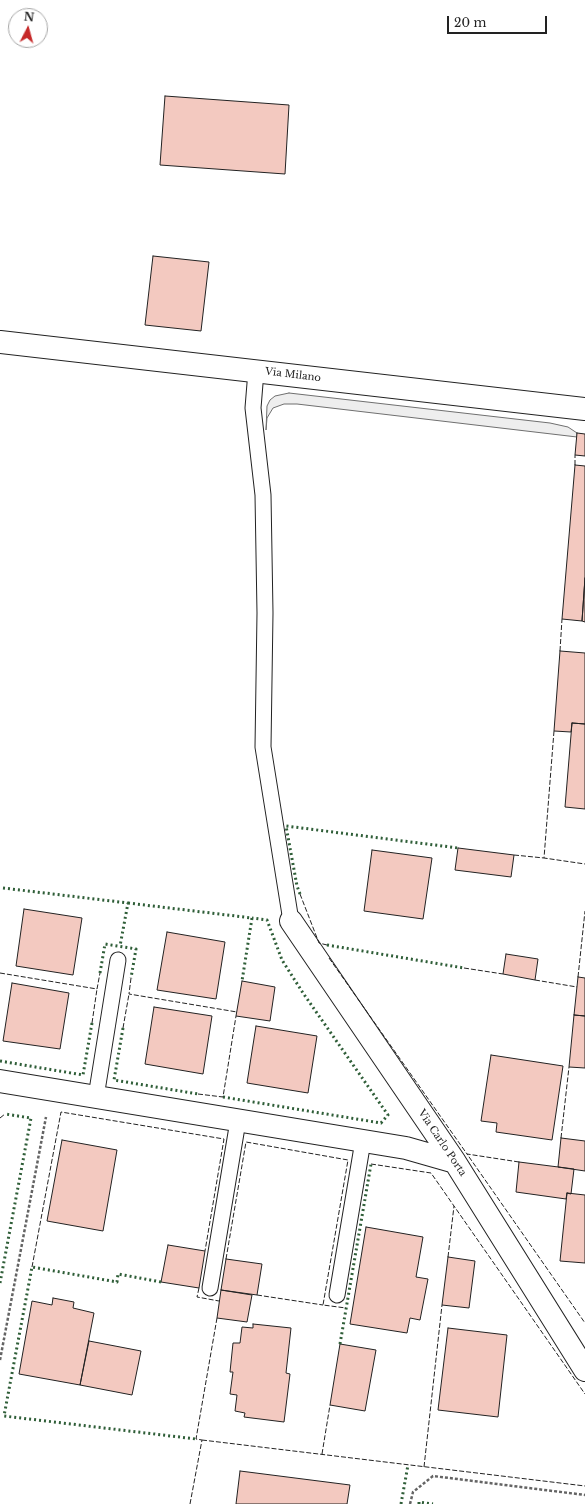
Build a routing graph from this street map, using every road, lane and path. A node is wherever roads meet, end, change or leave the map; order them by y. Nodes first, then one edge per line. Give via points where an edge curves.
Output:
1 (0, 342) edge
2 (256, 371) junction
3 (585, 409) edge
4 (291, 921) joint
5 (118, 960) dead end
6 (0, 1081) edge
7 (51, 1089) junction
8 (96, 1097) junction
9 (238, 1121) junction
10 (363, 1141) junction
11 (455, 1162) junction
12 (210, 1288) dead end
13 (337, 1295) dead end
14 (0, 1360) edge
15 (585, 1370) edge
16 (585, 1496) edge
17 (410, 1504) edge

1 - 2 street, Via Milano
2 - 3 street, Via Milano
2 - 4 lane via 253,408 263,495 263,747
4 - 11 street, Via Carlo Porta
5 - 8 lane
6 - 7 street
7 - 8 street
7 - 14 path
8 - 9 street
9 - 10 street
9 - 12 lane
10 - 11 street via 406,1148
10 - 13 lane
11 - 15 street, Via Carlo Porta
16 - 17 path via 433,1476 413,1492

